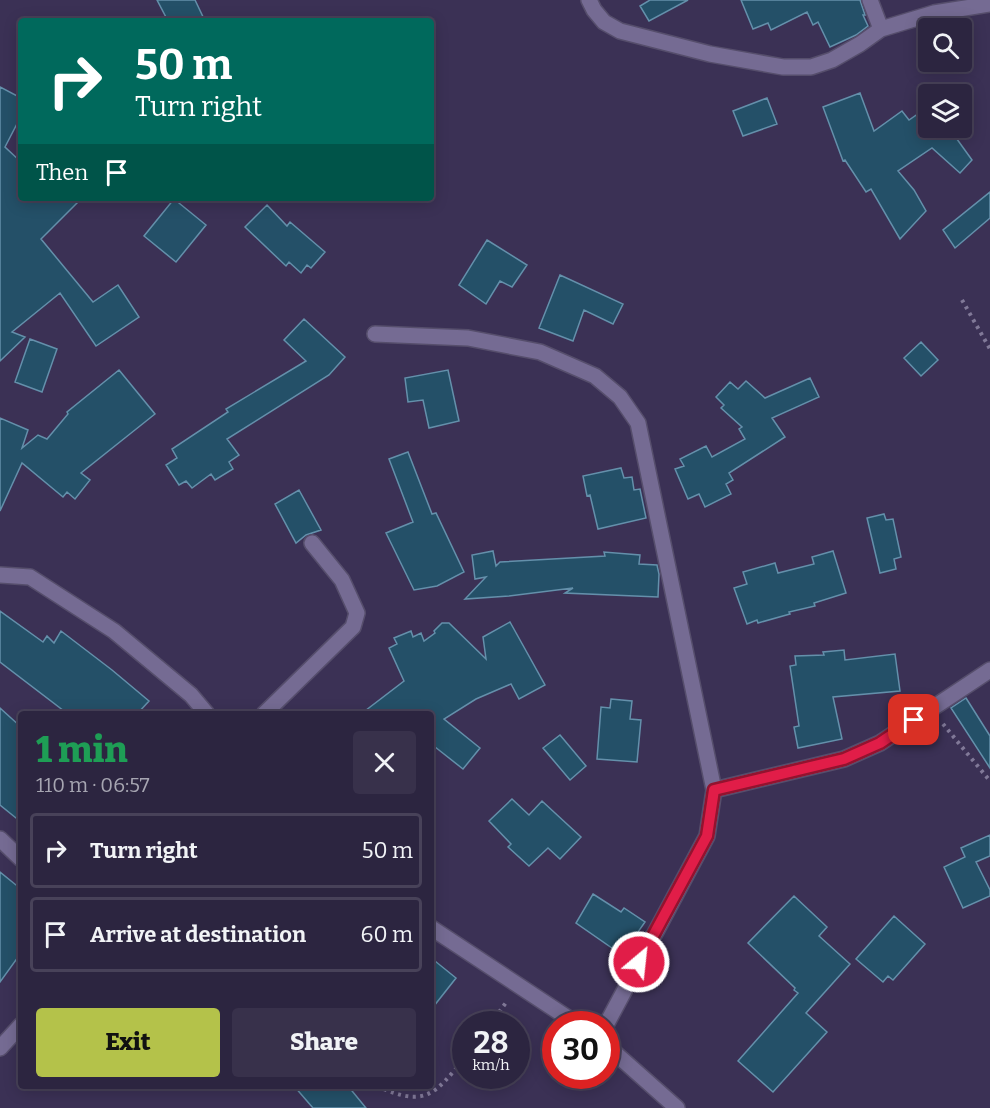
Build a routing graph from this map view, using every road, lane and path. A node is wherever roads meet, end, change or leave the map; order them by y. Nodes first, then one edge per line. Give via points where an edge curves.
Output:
1 (589, 0) edge
2 (870, 0) edge
3 (990, 4) edge
4 (881, 29) junction
5 (962, 300) dead end
6 (375, 334) dead end
7 (990, 349) edge
8 (312, 543) dead end
9 (0, 575) edge
10 (990, 670) edge
11 (930, 709) junction
12 (204, 711) edge
13 (267, 711) edge
14 (990, 781) edge
15 (714, 790) junction
16 (0, 839) edge
17 (18, 855) edge
18 (434, 930) edge
19 (519, 986) junction
20 (500, 1011) edge
21 (557, 1011) edge
22 (613, 1011) edge
23 (18, 1027) edge
24 (3, 1038) edge
25 (620, 1057) edge
26 (452, 1073) edge
27 (382, 1089) edge
28 (677, 1108) edge

1 - 4 street via 604,22 620,31 710,54 783,67 811,67 832,60
2 - 4 street
3 - 4 street via 934,13
5 - 7 path
6 - 15 street via 468,338 540,352 595,376 620,397 638,423
8 - 13 street via 342,580 357,613 353,627
9 - 12 street via 30,577 114,631
10 - 11 street
11 - 14 path
11 - 15 street via 880,743 844,759
15 - 22 street via 707,836
16 - 17 street
18 - 19 street
19 - 20 path
19 - 21 street
23 - 24 street
25 - 28 street
26 - 27 path via 434,1095 419,1102 396,1098

